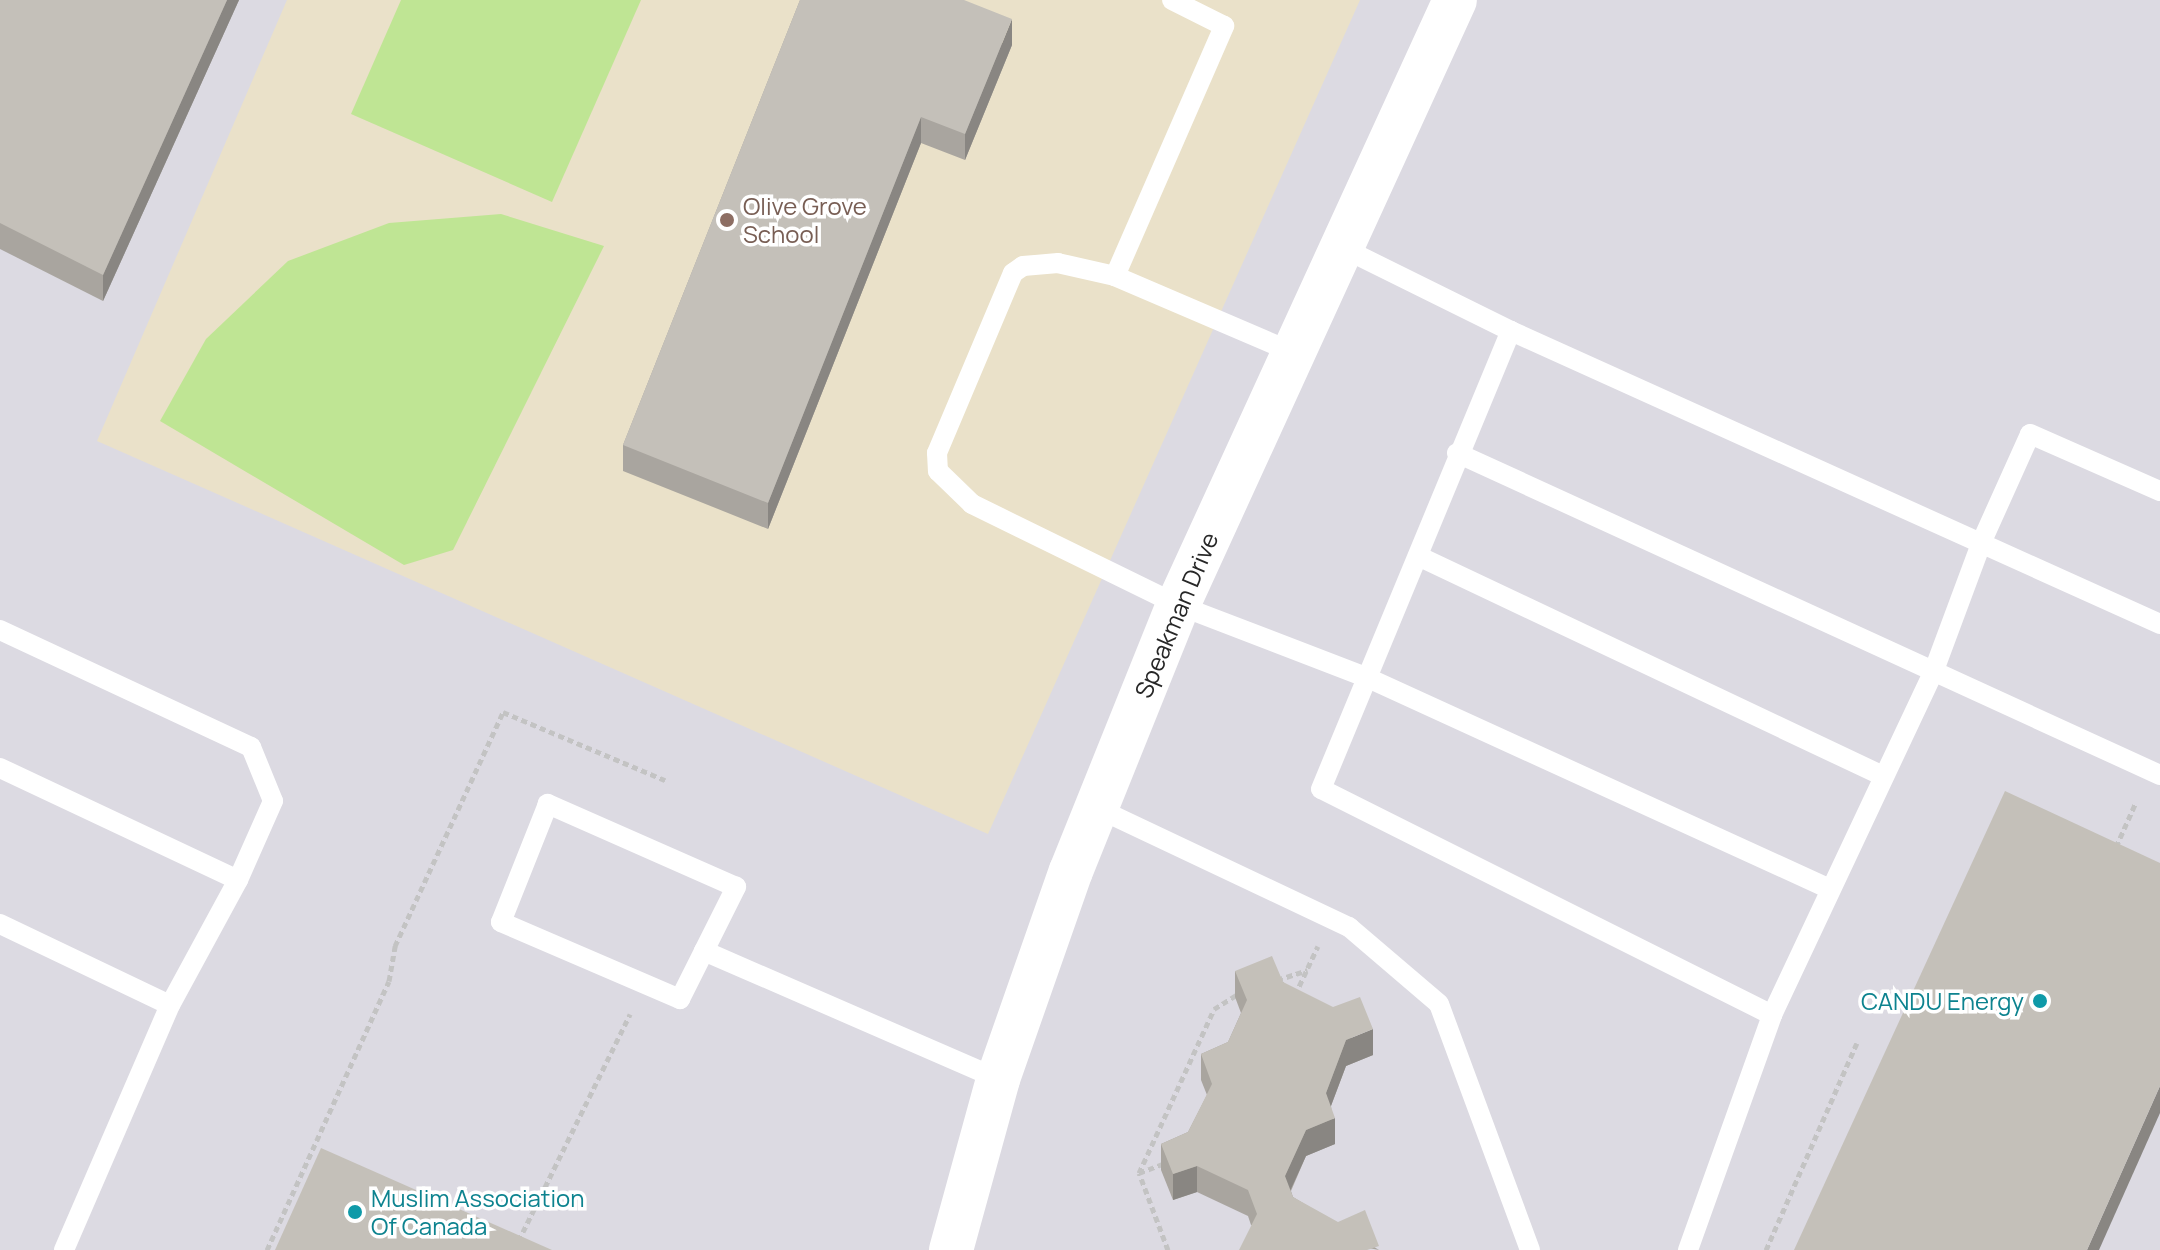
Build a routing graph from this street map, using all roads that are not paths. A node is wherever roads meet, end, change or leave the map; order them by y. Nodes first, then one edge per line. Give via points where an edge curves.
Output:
1 (1172, 0) edge
2 (1455, 0) edge
3 (1341, 247) junction
4 (1115, 276) junction
5 (1511, 331) junction
6 (1292, 352) junction
7 (1457, 453) junction
8 (2160, 491) edge
9 (1982, 541) junction
10 (1418, 556) junction
11 (1178, 605) junction
12 (2160, 624) edge
13 (0, 630) edge
14 (1933, 673) junction
15 (1368, 678) junction
16 (0, 768) edge
17 (2155, 772) edge
18 (1883, 776) junction
19 (1097, 808) junction
20 (238, 880) junction
21 (1830, 889) junction
22 (0, 924) edge
23 (704, 951) junction
24 (170, 1005) junction
25 (1772, 1015) junction
26 (998, 1079) junction
27 (64, 1250) edge
28 (951, 1250) edge
29 (1530, 1250) edge
30 (1688, 1250) edge

1 - 4 lane via 1224,26
2 - 3 street, Speakman Drive
3 - 5 lane
3 - 6 street, Speakman Drive
4 - 6 lane
4 - 11 lane via 1058,263 1023,266 1013,273 937,453 938,471 972,504
5 - 7 lane
5 - 9 lane
6 - 11 street, Speakman Drive
7 - 10 lane
7 - 14 lane
8 - 9 lane via 2030,434
9 - 12 lane
9 - 14 lane
10 - 15 lane
10 - 18 lane
11 - 15 lane
11 - 19 street, Speakman Drive
13 - 20 lane via 251,747 273,801
14 - 17 lane
14 - 18 lane
15 - 21 lane
15 - 25 lane via 1321,789
16 - 20 lane
18 - 21 lane
19 - 26 street, Speakman Drive
19 - 29 lane via 1349,927 1439,1004
20 - 24 lane
21 - 25 lane
22 - 24 lane
23 - 23 lane via 680,999 501,922 548,804 736,887
23 - 26 lane
24 - 27 lane
25 - 30 lane
26 - 28 street, Speakman Drive

